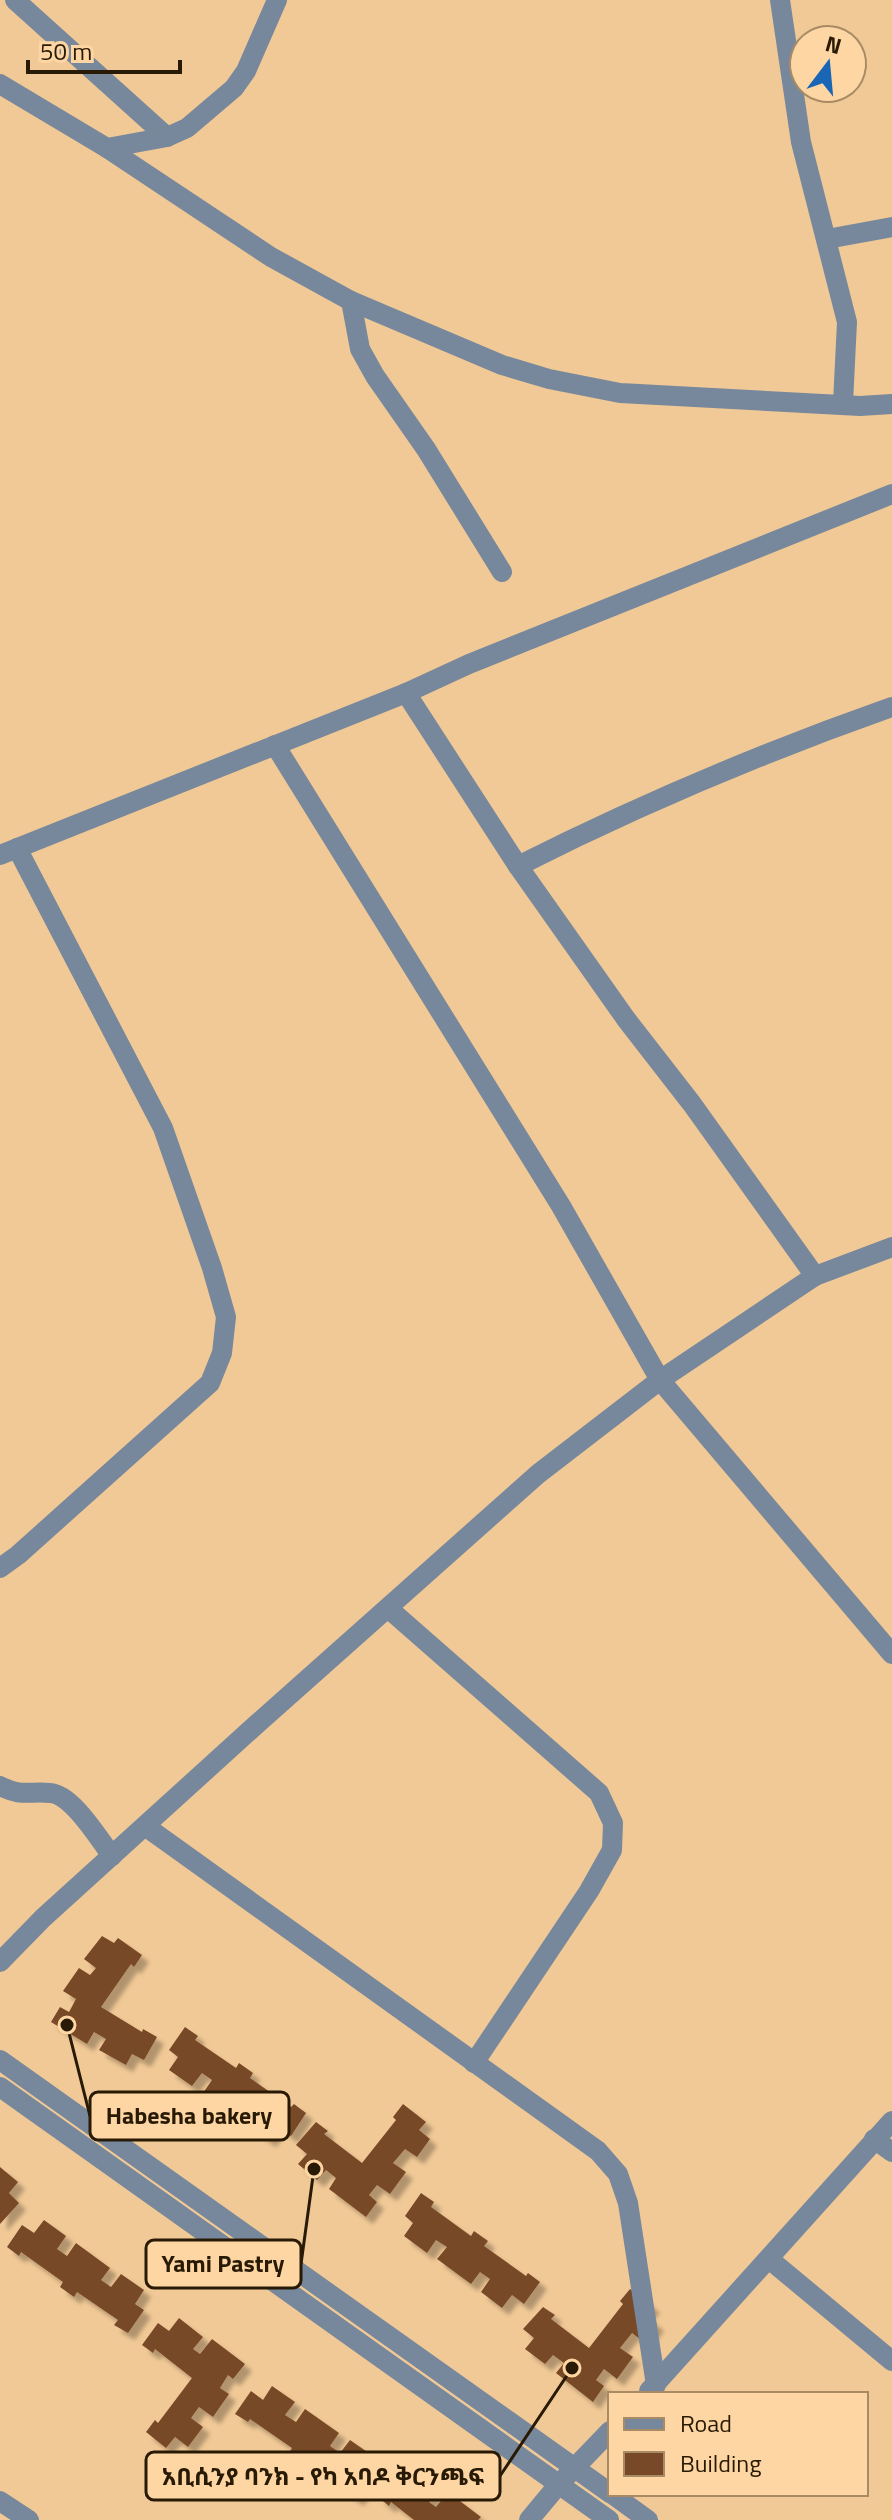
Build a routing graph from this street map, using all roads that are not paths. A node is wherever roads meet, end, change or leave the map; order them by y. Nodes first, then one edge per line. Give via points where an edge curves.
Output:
1 (15, 0) edge
2 (277, 0) edge
3 (780, 0) edge
4 (0, 84) edge
5 (167, 137) junction
6 (107, 148) junction
7 (892, 227) edge
8 (827, 239) junction
9 (351, 301) junction
10 (843, 403) junction
11 (892, 404) edge
12 (892, 494) edge
13 (502, 572) dead end
14 (406, 693) junction
15 (892, 707) edge
16 (275, 745) junction
17 (8, 851) edge
18 (518, 866) junction
19 (892, 1247) edge
20 (815, 1276) junction
21 (660, 1380) junction
22 (0, 1568) edge
23 (389, 1609) junction
24 (892, 1653) edge
25 (0, 1786) edge
26 (145, 1826) junction
27 (112, 1856) junction
28 (0, 1962) edge
29 (0, 2060) edge
30 (474, 2063) junction
31 (0, 2087) edge
32 (892, 2121) edge
33 (874, 2139) junction
34 (892, 2152) edge
35 (769, 2259) junction
36 (892, 2361) edge
37 (651, 2390) edge
38 (608, 2433) edge
39 (575, 2467) junction
40 (558, 2485) junction
41 (608, 2491) edge
42 (615, 2496) edge
43 (0, 2501) edge
44 (29, 2520) edge
45 (529, 2520) edge
46 (609, 2520) edge
47 (648, 2520) edge

1 - 5 street
2 - 5 street via 234,88 187,128
3 - 8 street via 801,142
4 - 6 street
5 - 6 street
6 - 9 street via 271,257
7 - 8 street
8 - 10 street via 847,322
9 - 10 street via 502,365 592,388
9 - 13 street via 360,349 375,376
10 - 11 street
12 - 14 street
14 - 16 street
14 - 18 street
15 - 18 street via 722,770
16 - 17 street
16 - 21 street via 561,1206
17 - 22 street via 163,1128 226,1317 222,1353 210,1383
18 - 20 street
19 - 20 street
20 - 21 street
21 - 23 street via 538,1474
21 - 24 street
23 - 26 street
23 - 30 street via 599,1793 613,1823 612,1850 589,1891
25 - 27 street via 22,1795 53,1792 66,1799
26 - 27 street
26 - 30 street
27 - 28 street
29 - 39 street
30 - 37 street via 598,2151 618,2174 628,2203
31 - 40 street
32 - 33 street
33 - 34 street
33 - 35 street
35 - 36 street
35 - 37 street
38 - 39 street
39 - 40 street
39 - 41 street
40 - 45 street
40 - 46 street
42 - 47 street
43 - 44 street

